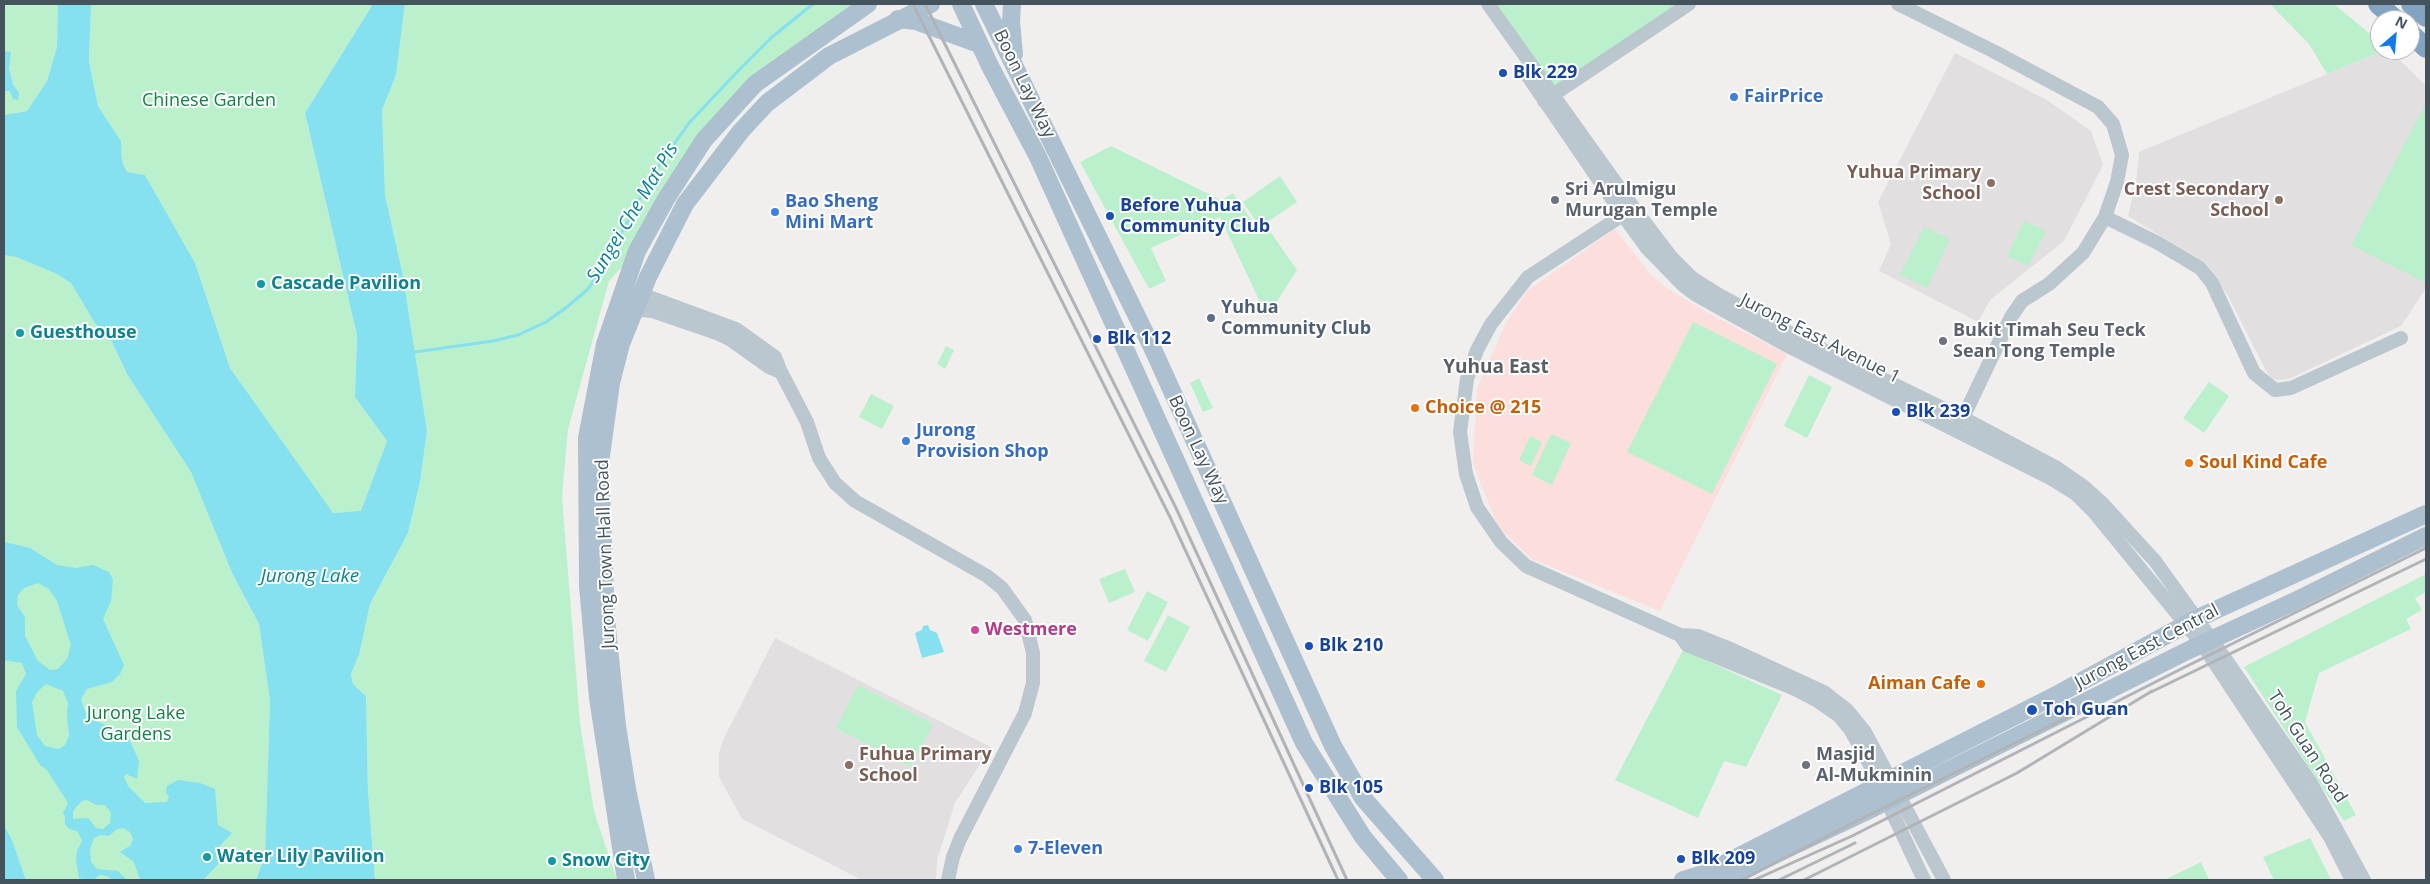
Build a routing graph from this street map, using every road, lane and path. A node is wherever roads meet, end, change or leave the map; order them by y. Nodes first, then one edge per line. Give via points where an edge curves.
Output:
1 (868, 4) edge
2 (930, 4) edge
3 (961, 4) edge
4 (984, 4) edge
5 (1012, 4) edge
6 (1478, 4) edge
7 (1488, 4) edge
8 (1688, 4) edge
9 (1898, 4) edge
10 (2411, 4) edge
11 (2426, 17) edge
12 (898, 19) junction
13 (979, 44) junction
14 (1015, 64) junction
15 (1548, 98) junction
16 (1628, 212) junction
17 (2105, 217) junction
18 (641, 294) junction
19 (618, 303) junction
20 (633, 313) junction
21 (2401, 338) dead end
22 (781, 372) junction
23 (1960, 424) junction
24 (602, 498) junction
25 (2426, 514) edge
26 (587, 516) junction
27 (2426, 536) edge
28 (2192, 622) junction
29 (2206, 642) junction
30 (1885, 781) junction
31 (619, 792) junction
32 (1892, 799) junction
33 (626, 880) edge
34 (646, 880) edge
35 (948, 880) edge
36 (1399, 880) edge
37 (1434, 880) edge
38 (1683, 880) edge
39 (1721, 880) edge
40 (1924, 880) edge
41 (1944, 880) edge
42 (2352, 880) edge
43 (2364, 880) edge

1 - 19 main road, Jurong Town Hall Road via 755,84 704,140 637,251
2 - 12 main road, Jurong Town Hall Road
3 - 13 main road, Boon Lay Way
4 - 14 main road, Boon Lay Way
5 - 14 main road
6 - 15 street, Jurong East Avenue 1
7 - 15 street, Jurong East Avenue 1
8 - 15 street
9 - 17 street via 2098,108 2113,124 2122,155
10 - 11 highway
12 - 13 main road via 916,21
12 - 18 main road, Jurong Town Hall Road via 829,56 767,103 709,170 685,204
13 - 36 main road, Boon Lay Way via 1038,157 1304,743 1358,830
14 - 37 main road, Boon Lay Way via 1152,347 1333,746 1363,798
15 - 16 street, Jurong East Avenue 1
16 - 23 street, Jurong East Avenue 1 via 1692,278 1719,296
16 - 30 street via 1528,277 1491,324 1477,350 1467,379 1460,432 1466,474 1477,507 1501,542 1526,566 1680,635 1687,645 1795,689 1828,707 1850,729
17 - 21 street via 2200,268 2212,284 2254,373 2275,390 2291,388
17 - 23 street via 2083,253 2022,302 2011,317
18 - 19 main road via 633,293
18 - 20 main road, Jurong Town Hall Road
18 - 22 street via 736,329 775,357
19 - 26 main road, Jurong Town Hall Road via 605,344 590,419
20 - 22 street via 652,311 719,334
20 - 24 main road, Jurong Town Hall Road via 611,383 600,463
22 - 35 street via 807,422 819,458 835,483 855,501 987,576 1002,588 1024,620 1033,653 1033,684 1024,713 960,839
23 - 28 street, Jurong East Avenue 1 via 2057,468 2083,486 2137,540
24 - 26 main road via 594,500
24 - 31 main road, Jurong Town Hall Road via 606,619 617,726
25 - 28 main road, Jurong East Central
26 - 31 main road, Jurong Town Hall Road via 590,620 598,698
27 - 29 main road, Jurong East Central
28 - 29 street, Jurong East Avenue 1
28 - 30 main road, Jurong East Central
29 - 32 main road, Jurong East Central
29 - 42 street, Toh Guan Road via 2330,837
29 - 43 street, Toh Guan Road via 2311,783
30 - 32 street
30 - 38 main road, Jurong East Central via 1706,873
31 - 33 main road, Jurong Town Hall Road
31 - 34 main road, Jurong Town Hall Road
32 - 39 main road, Jurong East Central
32 - 40 street
32 - 41 street

